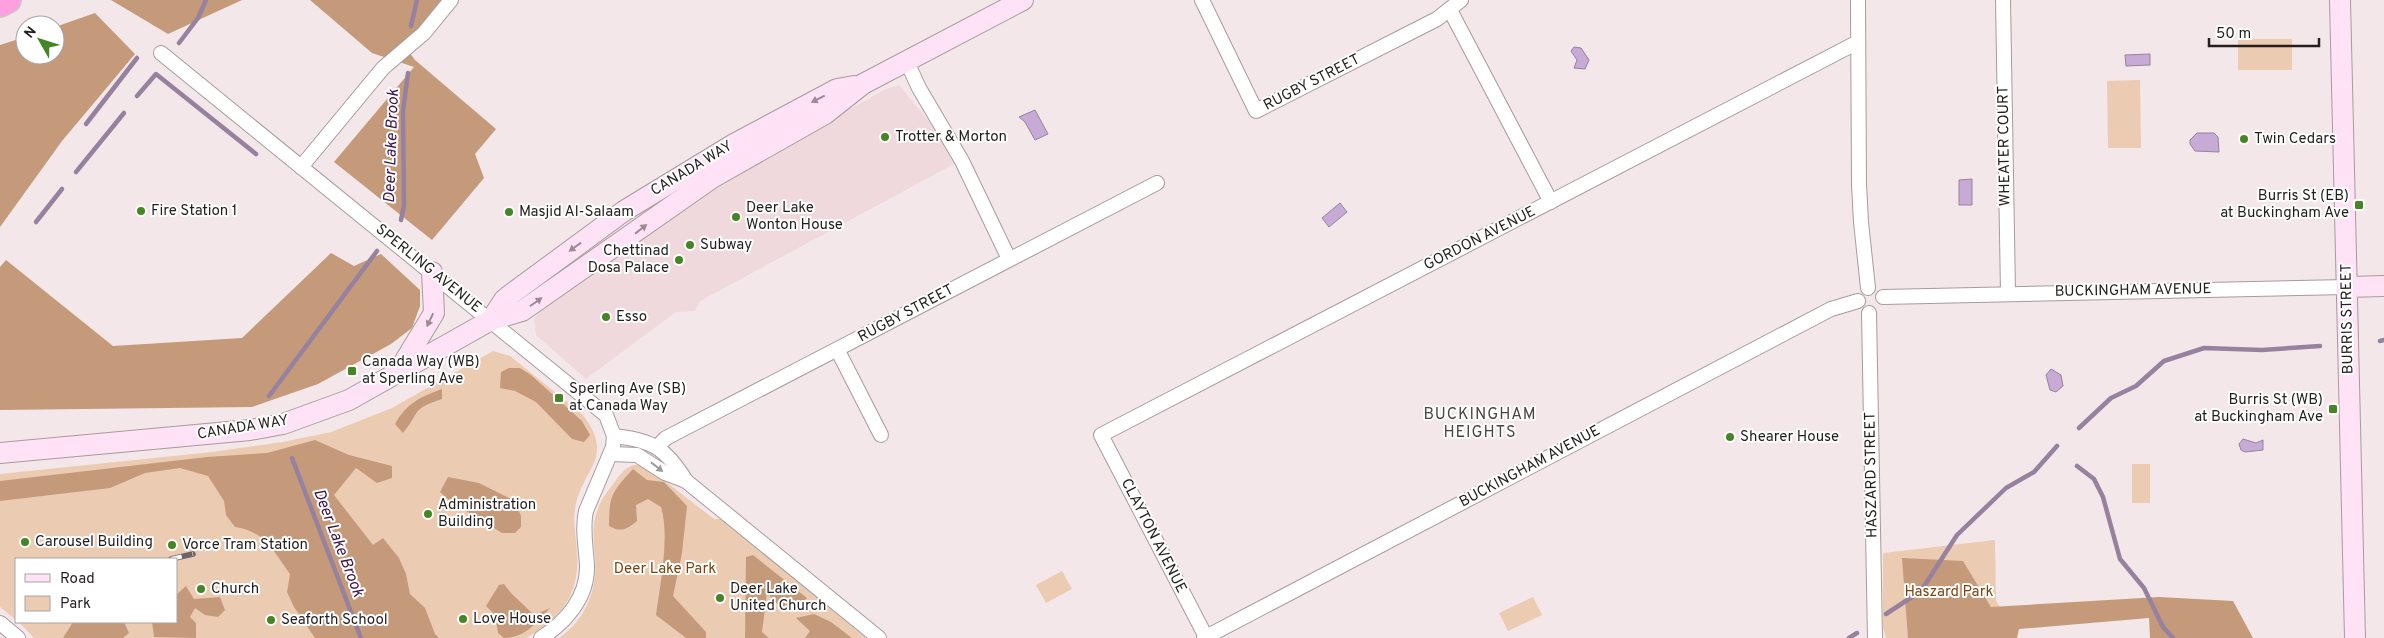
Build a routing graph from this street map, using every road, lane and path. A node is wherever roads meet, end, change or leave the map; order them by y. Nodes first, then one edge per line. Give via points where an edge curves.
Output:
1 (8, 0) edge
2 (451, 0) edge
3 (1023, 0) edge
4 (1202, 0) edge
5 (1461, 0) edge
6 (1858, 0) edge
7 (2003, 0) edge
8 (2340, 0) edge
9 (0, 4) edge
10 (1450, 10) junction
11 (1858, 42) junction
12 (161, 53) dead end
13 (907, 62) junction
14 (301, 167) junction
15 (1157, 183) dead end
16 (1551, 202) junction
17 (1009, 259) junction
18 (432, 272) junction
19 (2384, 286) edge
20 (2347, 287) junction
21 (1868, 288) junction
22 (2008, 293) junction
23 (1883, 297) junction
24 (1858, 301) junction
25 (1870, 313) junction
26 (491, 320) junction
27 (838, 351) junction
28 (397, 374) junction
29 (881, 434) dead end
30 (1101, 435) joint
31 (614, 436) junction
32 (657, 447) junction
33 (0, 453) edge
34 (612, 454) junction
35 (686, 481) junction
36 (0, 623) edge
37 (18, 638) edge
38 (541, 638) edge
39 (879, 638) edge
40 (1205, 638) edge
41 (1875, 638) edge
42 (2355, 638) edge

1 - 9 highway
2 - 14 street via 424,33 383,68
3 - 13 main road, CANADA WAY
4 - 10 street, RUGBY STREET via 1256,111
5 - 10 street, RUGBY STREET
6 - 11 street
7 - 22 street, WHEATER COURT
8 - 20 main road, BURRIS STREET
10 - 16 street
11 - 16 street, GORDON AVENUE
11 - 21 street via 1859,185
12 - 14 street, SPERLING AVENUE
13 - 17 street via 962,160
13 - 26 main road, CANADA WAY via 863,84 837,89 792,112 624,211 510,295
14 - 18 street, SPERLING AVENUE
15 - 17 street, RUGBY STREET
16 - 30 street, GORDON AVENUE
17 - 27 street, RUGBY STREET
18 - 26 street, SPERLING AVENUE
18 -> 28 main road via 434,313
19 - 20 main road, BUCKINGHAM AVENUE
20 - 22 street, BUCKINGHAM AVENUE
20 - 42 main road, BURRIS STREET
21 - 23 street via 1879,291
21 - 24 street via 1860,294
22 - 23 street, BUCKINGHAM AVENUE
23 - 25 street via 1880,308
24 - 25 street via 1861,308
24 - 40 street, BUCKINGHAM AVENUE via 1830,309
25 - 41 street, HASZARD STREET
26 - 28 main road, CANADA WAY
26 - 31 street, SPERLING AVENUE via 599,408 606,415
27 - 29 street
27 - 32 street, RUGBY STREET via 666,438
28 - 33 main road, CANADA WAY via 349,400 283,424 200,436
30 - 40 street, CLAYTON AVENUE
31 - 32 street via 641,440
31 - 34 street
32 - 35 street via 675,462
34 -> 35 street via 638,455 665,474
34 - 38 street via 586,511 587,568 580,597 564,622
35 - 39 street
36 - 37 street

